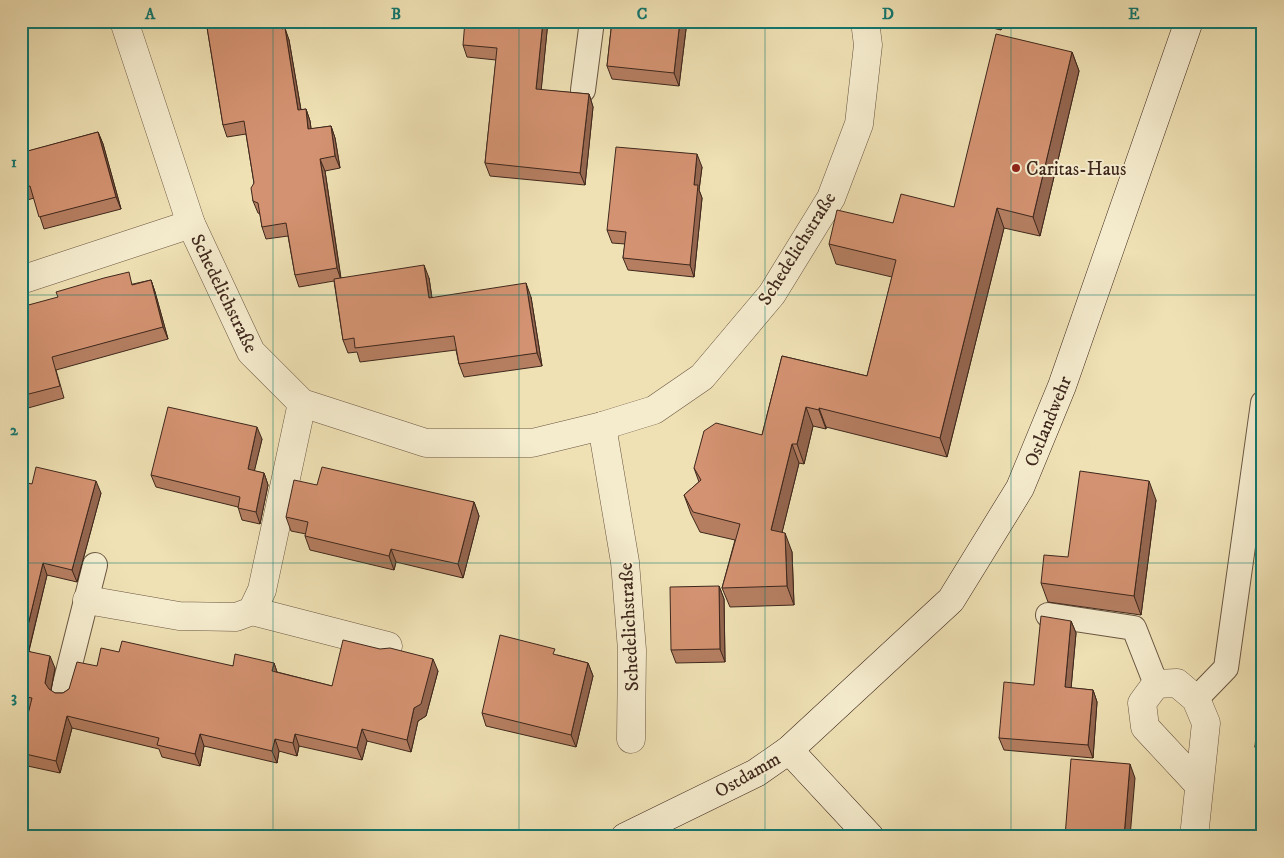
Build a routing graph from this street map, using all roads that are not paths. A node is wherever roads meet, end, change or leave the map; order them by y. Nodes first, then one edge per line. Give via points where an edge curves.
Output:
1 (124, 21) edge
2 (592, 21) edge
3 (865, 21) edge
4 (1189, 21) edge
5 (583, 90) dead end
6 (191, 224) junction
7 (21, 280) edge
8 (1263, 402) edge
9 (302, 403) junction
10 (602, 426) junction
11 (95, 565) dead end
12 (87, 600) junction
13 (252, 610) junction
14 (1048, 615) edge
15 (388, 646) edge
16 (1156, 684) junction
17 (63, 692) edge
18 (1196, 699) junction
19 (631, 739) dead end
20 (789, 750) junction
21 (1199, 785) junction
22 (626, 837) edge
23 (870, 837) edge
24 (1194, 837) edge

1 - 6 street, Schedelichstraße
2 - 5 lane
3 - 10 street, Schedelichstraße via 868,45 859,124 831,198 793,262 772,294 702,377 654,410
4 - 20 street, Ostlandwehr via 1062,386 1020,488 951,600
6 - 7 street, Schedelichstraße
6 - 9 street, Schedelichstraße via 251,352
8 - 18 lane via 1226,668
9 - 10 street, Schedelichstraße via 426,443 532,443
9 - 13 street via 262,590
10 - 19 street, Schedelichstraße via 625,562 632,650
11 - 12 lane
12 - 13 street via 179,616 236,618
12 - 17 lane
13 - 15 street
14 - 16 lane via 1134,628
16 - 18 street via 1177,683
16 - 21 street via 1142,703 1144,727
18 - 21 street via 1206,723
20 - 22 street, Ostdamm via 756,773
20 - 23 street, Ostdamm
21 - 24 street

